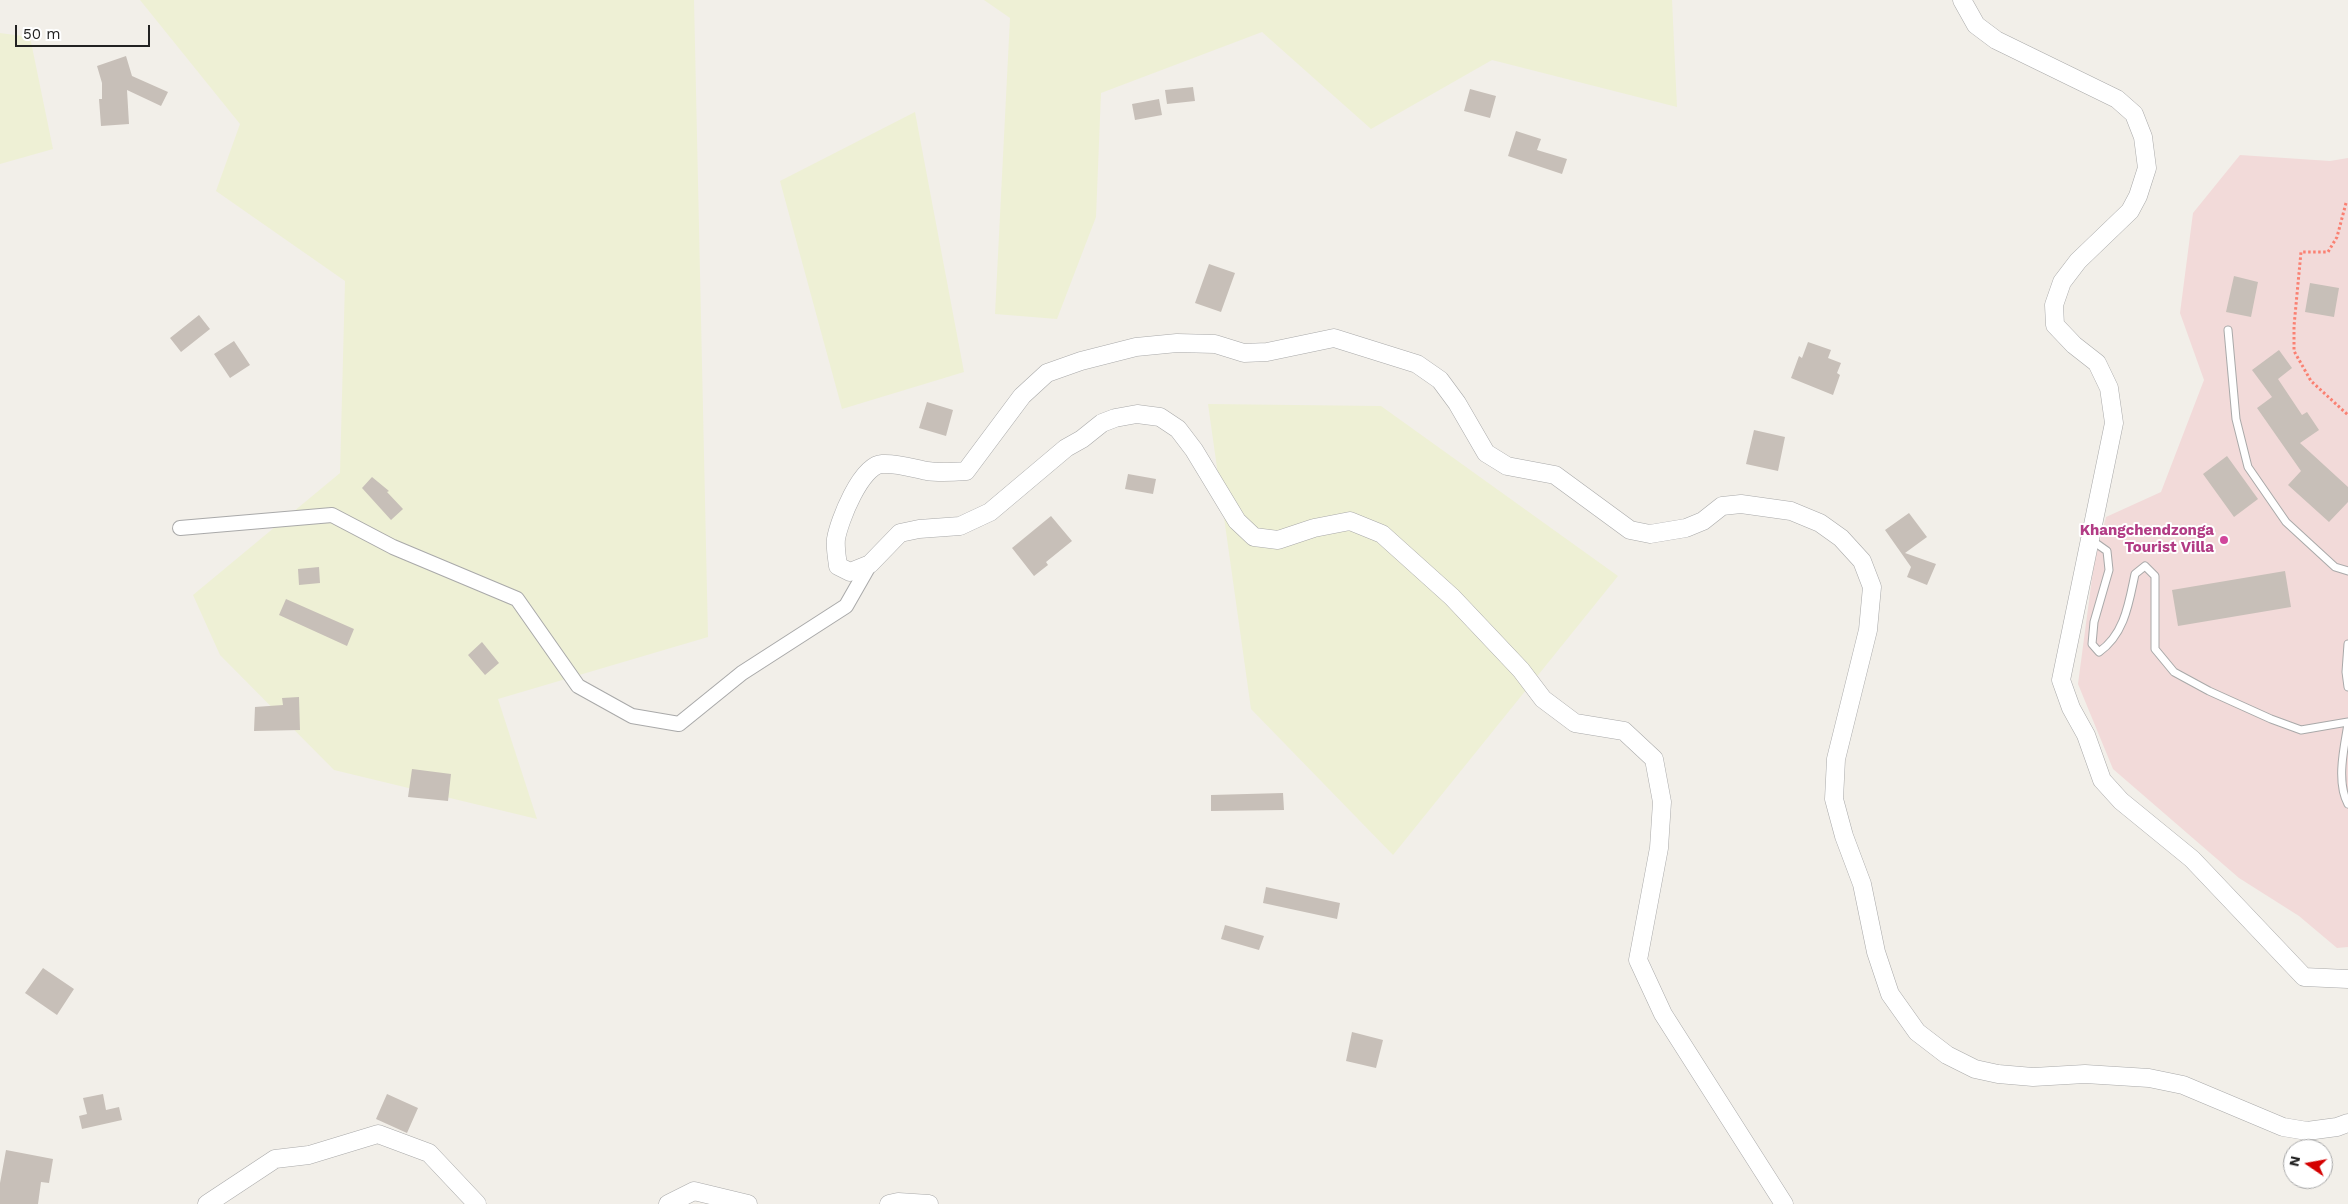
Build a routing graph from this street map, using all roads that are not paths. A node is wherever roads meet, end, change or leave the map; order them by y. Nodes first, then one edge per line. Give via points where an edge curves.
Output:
1 (1962, 0) edge
2 (2228, 330) dead end
3 (180, 528) dead end
4 (2089, 538) junction
5 (870, 564) junction
6 (2348, 571) edge
7 (2348, 644) edge
8 (2348, 687) edge
9 (2348, 723) edge
10 (2346, 749) edge
11 (2348, 804) edge
12 (2348, 979) edge
13 (2348, 1123) edge
14 (207, 1204) edge
15 (478, 1204) edge
16 (668, 1204) edge
17 (748, 1204) edge
18 (889, 1204) edge
19 (929, 1204) edge
20 (1784, 1204) edge

1 - 4 street via 1976,25 1996,40 2117,99 2134,114 2144,137 2147,168 2130,211 2078,261 2062,282 2054,305 2055,326 2097,363 2109,388 2114,422
2 - 6 lane via 2236,419 2248,467 2286,522 2335,567
3 - 5 street via 332,515 393,547 517,599 578,686 632,716 680,724 742,673 846,606
4 - 9 lane via 2107,551 2109,570 2094,622 2092,644 2098,652 2116,637 2135,574 2145,566 2155,576 2155,649 2174,672 2209,691 2301,730
4 - 12 street via 2061,680 2102,780 2121,801 2192,859 2304,977
5 - 13 street via 850,572 838,566 836,547 842,518 854,491 869,472 880,464 966,472 1022,396 1047,373 1136,348 1177,343 1215,344 1244,353 1267,352 1334,338 1417,364 1440,380 1486,453 1507,466 1555,475 1630,530 1650,534 1686,528 1703,521 1722,506 1765,506 1791,511 1820,523 1841,538 1862,561 1872,587 1868,630 1836,759 1834,799 1862,884 1876,952 1890,994 1917,1032 1946,1055 1975,1069 1998,1074 2033,1077 2093,1074 2149,1078 2183,1085 2283,1127 2307,1131
5 - 20 street via 900,533 960,526 990,512 1066,448 1102,423 1137,414 1160,417 1178,429 1237,521 1254,537 1278,540 1350,521 1382,534 1452,597 1521,670 1543,699 1575,723 1624,731 1654,759 1662,802 1659,848 1638,960 1663,1014
7 - 8 lane
9 - 10 lane
10 - 11 lane via 2342,788
14 - 15 street via 275,1159 309,1155 378,1134 429,1153
16 - 17 street via 694,1191
18 - 19 street

